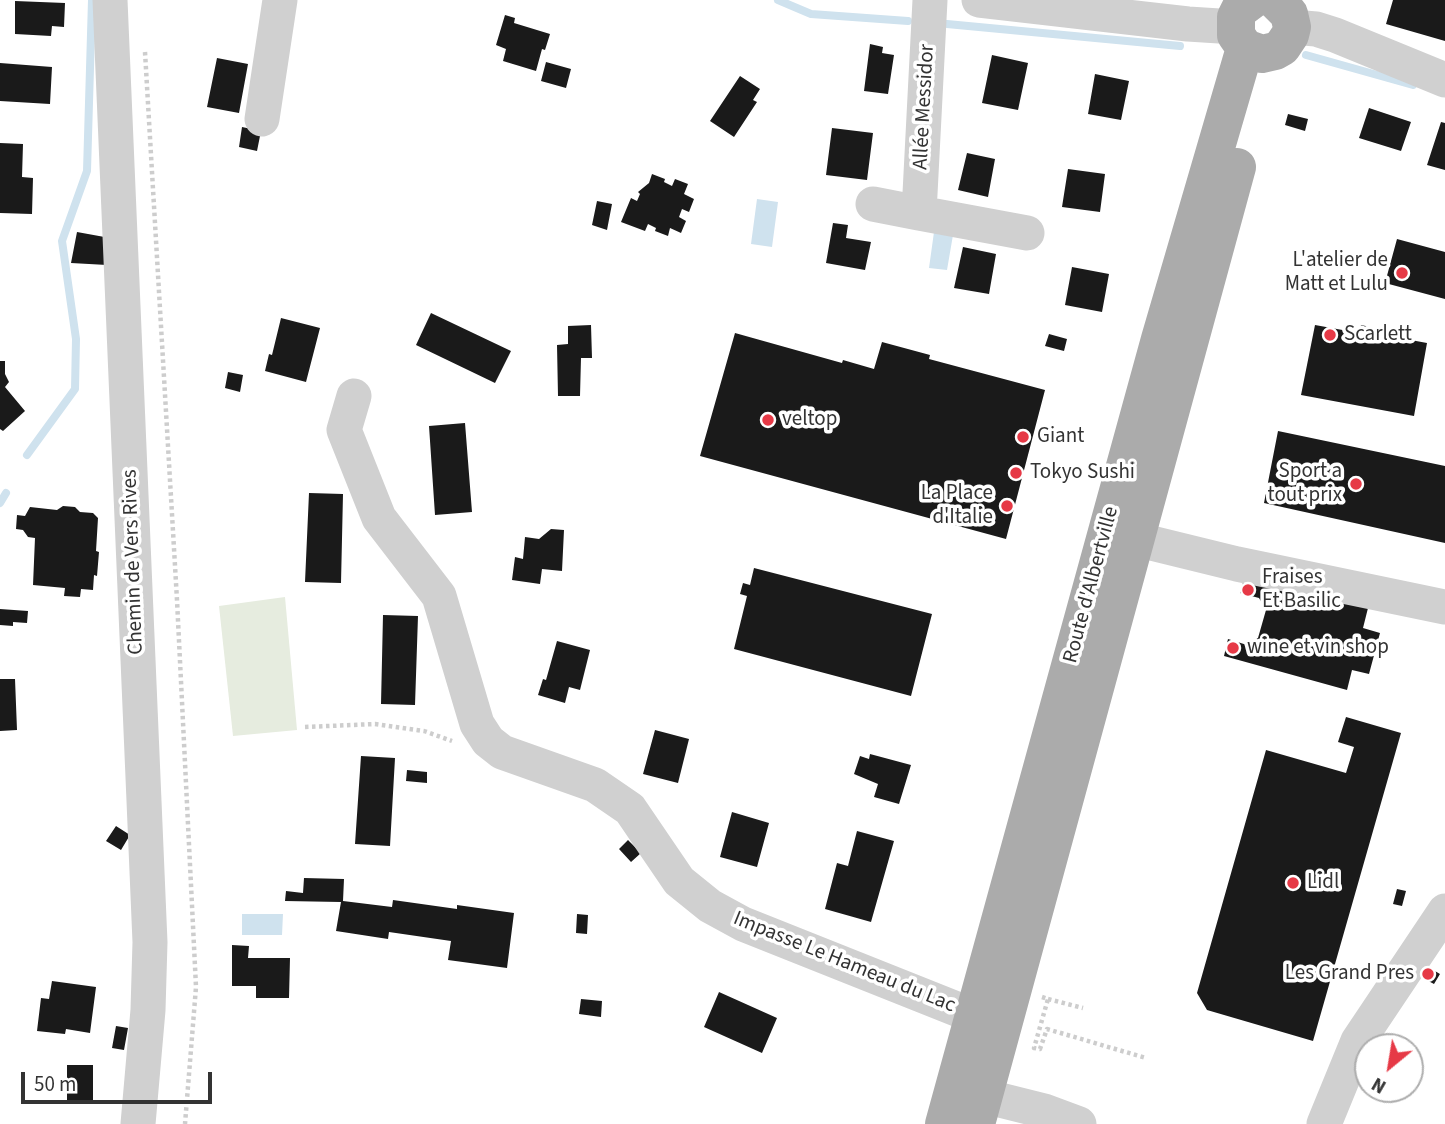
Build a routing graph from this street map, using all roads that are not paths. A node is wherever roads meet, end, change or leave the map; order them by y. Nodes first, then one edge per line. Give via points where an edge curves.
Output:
1 (110, 0) edge
2 (279, 0) edge
3 (930, 0) edge
4 (979, 0) edge
5 (1266, 20) edge
6 (1445, 80) edge
7 (262, 119) dead end
8 (873, 204) dead end
9 (919, 213) junction
10 (1027, 233) dead end
11 (354, 396) dead end
12 (1135, 539) junction
13 (1445, 607) edge
14 (1445, 911) edge
15 (988, 1021) junction
16 (980, 1110) edge
17 (138, 1124) edge
18 (944, 1124) edge
19 (1079, 1124) edge
20 (1324, 1124) edge

1 - 17 street, Chemin de Vers Rives via 150,942
2 - 7 street
3 - 9 street, Allée Messidor
4 - 5 street via 1188,24
5 - 6 street via 1335,35
5 - 12 main road, Route d'Albertville
5 - 15 main road, Route d'Albertville via 1160,339
8 - 9 street
9 - 10 street
11 - 15 street, Impasse Le Hameau du Lac via 344,430 379,518 439,596 477,724 488,741 502,752 595,785 630,809 680,881 710,906 743,924
12 - 13 street
12 - 15 main road, Route d'Albertville via 1030,994
14 - 20 street via 1358,1041
15 - 16 main road, Route d'Albertville
15 - 18 main road, Route d'Albertville
16 - 19 street via 1044,1111

